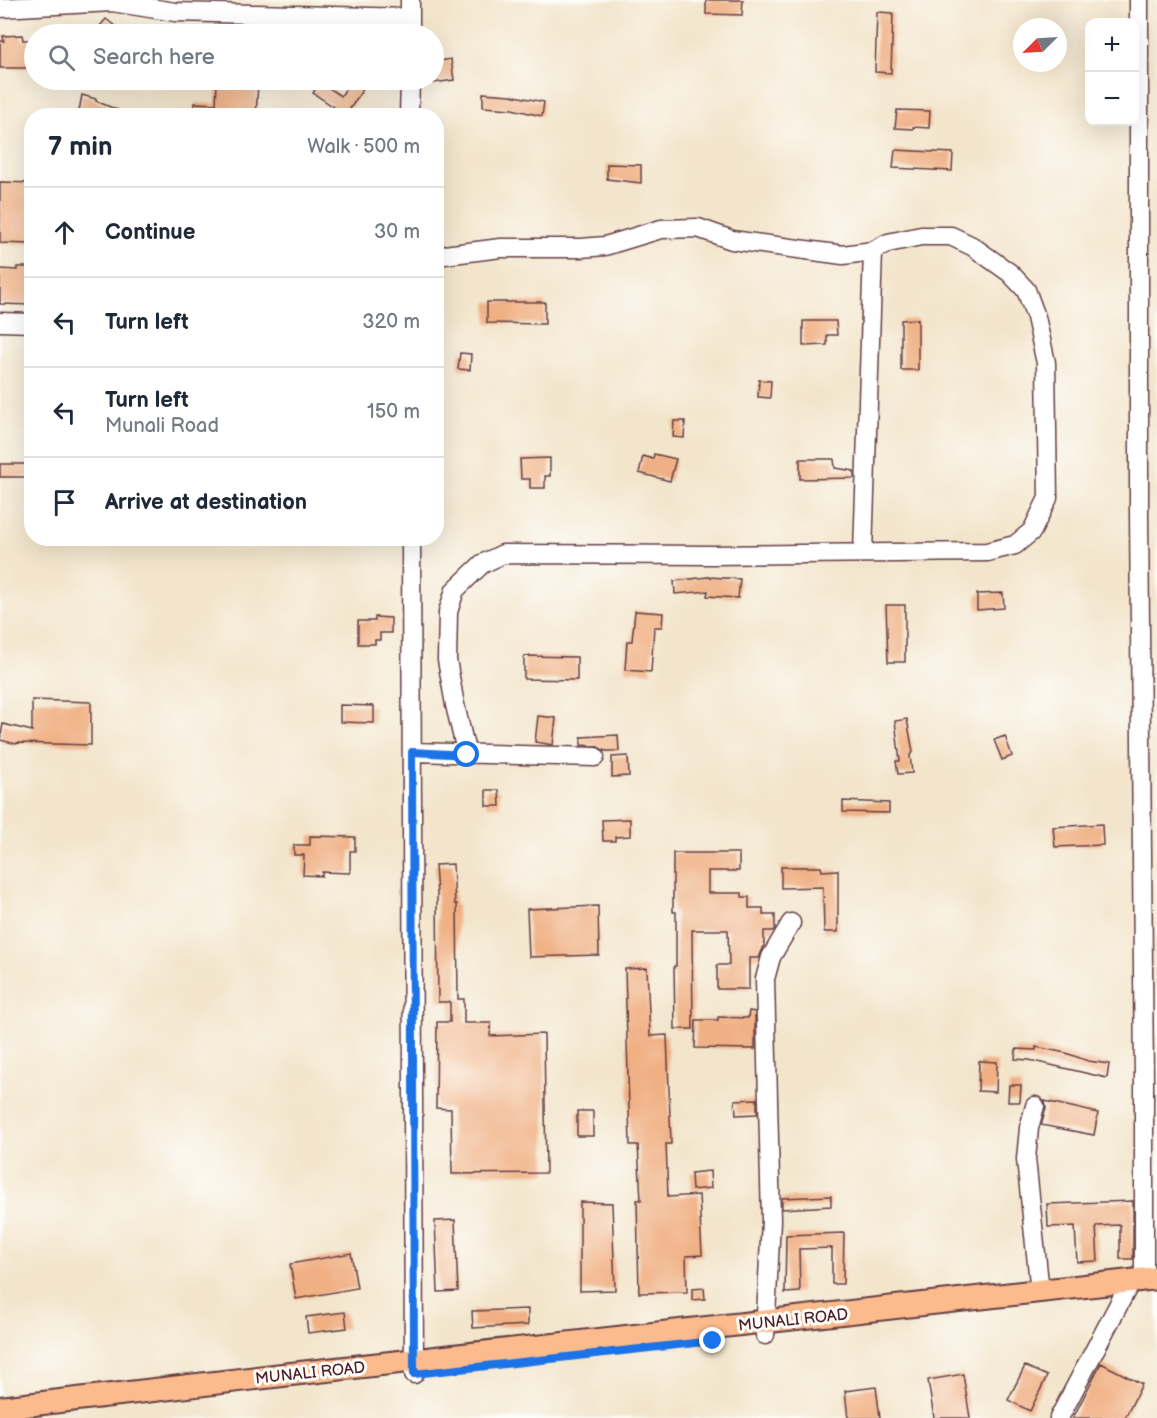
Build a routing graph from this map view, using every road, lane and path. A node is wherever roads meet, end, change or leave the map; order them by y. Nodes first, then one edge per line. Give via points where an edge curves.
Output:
1 (1139, 0) edge
2 (0, 8) edge
3 (410, 18) edge
4 (410, 90) edge
5 (409, 108) edge
6 (1148, 247) edge
7 (873, 251) junction
8 (444, 255) edge
9 (0, 322) edge
10 (24, 323) edge
11 (411, 546) edge
12 (863, 553) junction
13 (412, 752) junction
14 (467, 755) junction
15 (596, 757) dead end
16 (791, 923) dead end
17 (1035, 1106) dead end
18 (1142, 1286) edge
19 (1040, 1292) junction
20 (766, 1328) junction
21 (414, 1368) junction
22 (0, 1408) edge
23 (36, 1418) edge
24 (1059, 1418) edge

1 - 6 street
2 - 3 street via 112,2 175,12
4 - 5 street
6 - 18 street via 1139,513
7 - 8 street via 843,255 816,252 732,240 698,228 661,229 605,246 501,248
7 - 12 street
7 - 12 street via 888,243 921,236 951,236 1010,273 1026,290 1046,363 1048,498 1032,531 1015,545 987,552
9 - 10 street
11 - 13 street
12 - 14 street via 503,554 482,564 455,590 448,612 447,660
13 - 14 street
13 - 21 street
14 - 15 street
16 - 20 street via 771,957 765,979 771,1221
17 - 19 street via 1026,1160
18 - 19 main road, MUNALI ROAD
18 - 20 main road, MUNALI ROAD
18 - 24 street
19 - 20 main road, MUNALI ROAD
20 - 21 main road, MUNALI ROAD
21 - 22 main road, MUNALI ROAD via 291,1374
21 - 23 main road, MUNALI ROAD

